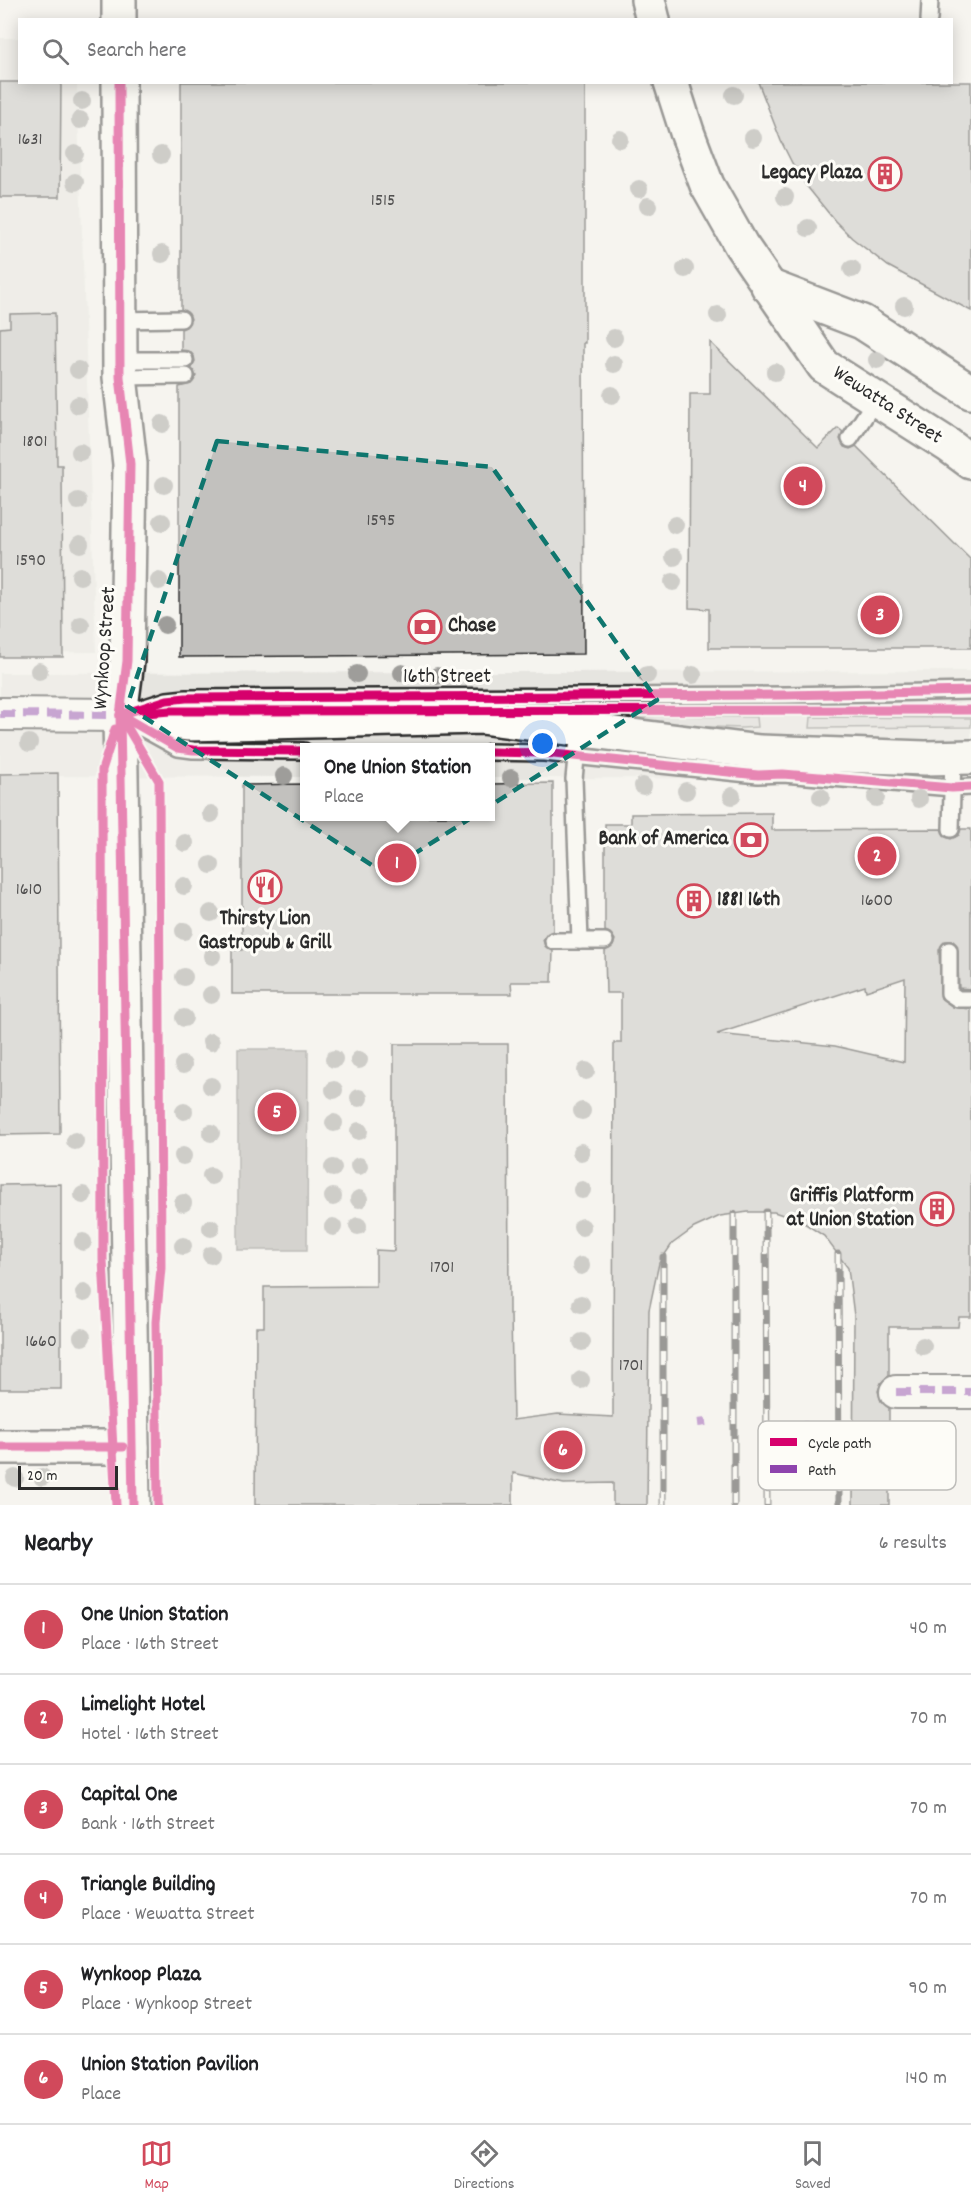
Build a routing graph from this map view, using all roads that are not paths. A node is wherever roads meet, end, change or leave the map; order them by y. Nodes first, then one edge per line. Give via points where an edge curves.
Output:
1 (119, 0) edge
2 (648, 0) edge
3 (930, 0) edge
4 (119, 18) edge
5 (652, 18) edge
6 (929, 18) edge
7 (119, 84) edge
8 (672, 84) edge
9 (768, 286) junction
10 (181, 319) dead end
11 (119, 320) junction
12 (186, 360) dead end
13 (119, 369) junction
14 (186, 376) dead end
15 (971, 392) edge
16 (876, 399) junction
17 (850, 439) dead end
18 (971, 462) edge
19 (971, 691) edge
20 (0, 714) edge
21 (120, 715) junction
22 (577, 743) junction
23 (300, 751) edge
24 (495, 752) edge
25 (959, 767) edge
26 (971, 787) edge
27 (951, 829) dead end
28 (553, 941) dead end
29 (580, 941) junction
30 (605, 941) dead end
31 (949, 950) dead end
32 (971, 999) edge
33 (897, 1392) dead end
34 (971, 1392) edge
35 (0, 1447) edge
36 (132, 1447) junction
37 (133, 1505) edge

1 - 4 street
2 - 5 street
3 - 6 lane
7 - 11 street, Wynkoop Street
8 - 9 street, Wewatta Street via 707,184
9 - 15 street via 861,322
9 - 16 street, Wewatta Street via 824,366
10 - 11 lane
11 - 13 street, Wynkoop Street
12 - 13 lane
13 - 14 lane
13 - 21 street, Wynkoop Street via 130,464 127,661
16 - 17 lane
16 - 18 street, Wewatta Street
19 - 21 lane, 16th Street via 186,698
20 - 21 street
21 - 22 street, 16th Street via 187,724 481,717
21 - 23 lane via 178,748
21 - 36 street, Wynkoop Street
22 - 24 lane, 16th Street via 544,753
22 - 25 street, 16th Street via 925,758
22 - 29 lane via 574,779
25 - 26 lane, 16th Street
25 - 27 lane
28 - 29 lane
29 - 30 lane
31 - 32 lane via 949,993 958,999
33 - 34 street
35 - 36 street
36 - 37 street, Wynkoop Street

